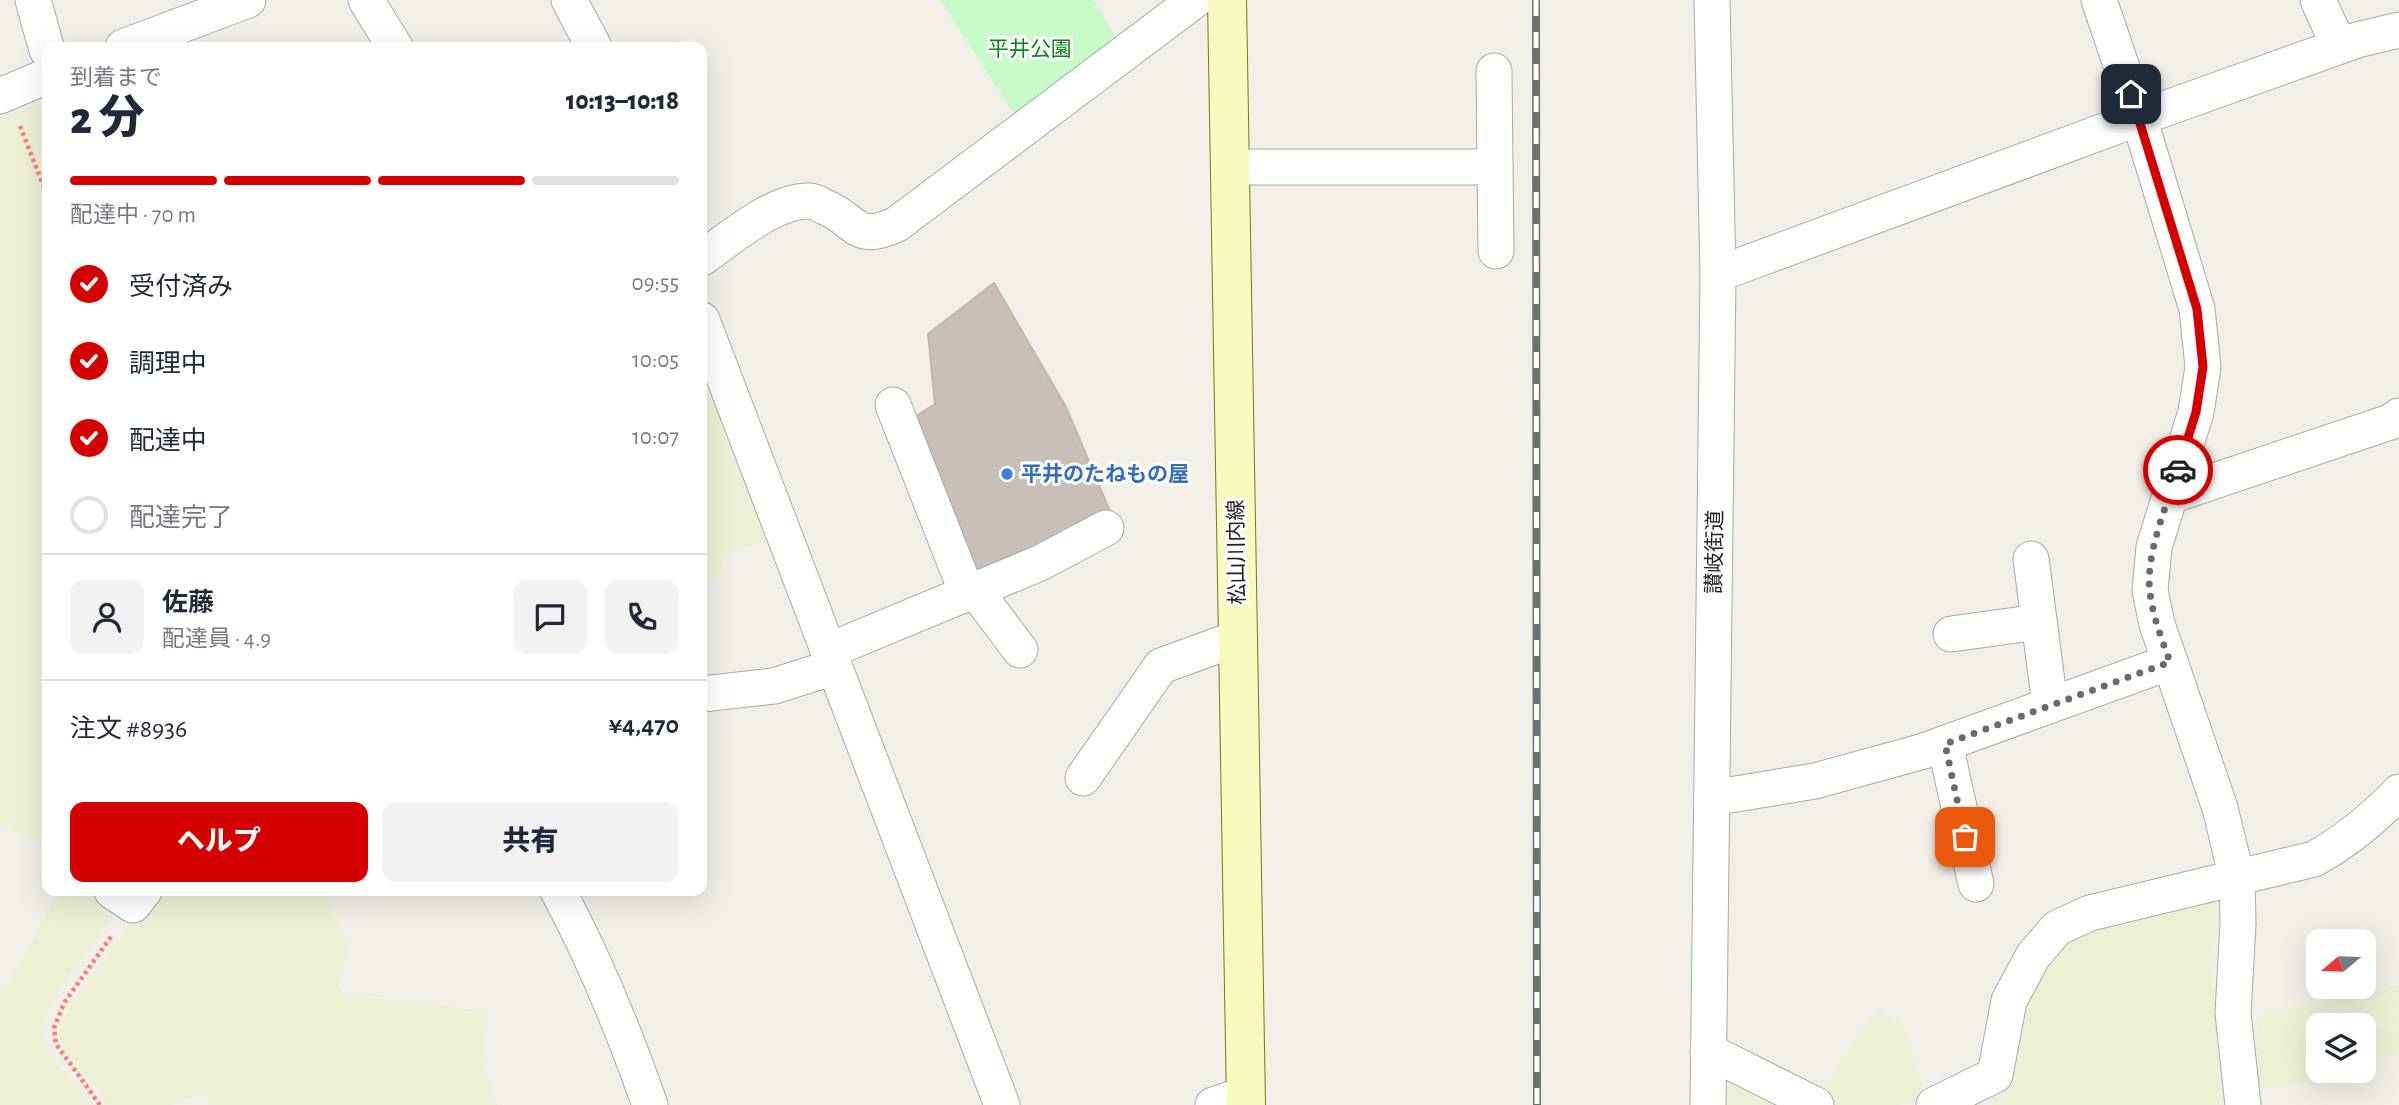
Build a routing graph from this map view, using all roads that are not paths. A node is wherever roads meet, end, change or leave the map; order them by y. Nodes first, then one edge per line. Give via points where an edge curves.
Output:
1 (33, 0) edge
2 (248, 0) edge
3 (366, 0) edge
4 (569, 0) edge
5 (1195, 0) edge
6 (1227, 0) edge
7 (1712, 0) edge
8 (2099, 0) edge
9 (2318, 0) edge
10 (2399, 30) edge
11 (45, 42) edge
12 (136, 42) edge
13 (392, 42) edge
14 (591, 42) edge
15 (2339, 46) junction
16 (1494, 71) dead end
17 (42, 78) edge
18 (3, 94) edge
19 (2139, 118) junction
20 (1230, 167) junction
21 (1495, 167) junction
22 (1496, 251) dead end
23 (707, 255) edge
24 (1718, 274) junction
25 (707, 333) edge
26 (893, 405) dead end
27 (2396, 428) edge
28 (2170, 496) junction
29 (1106, 528) dead end
30 (2031, 559) dead end
31 (971, 592) junction
32 (2039, 622) junction
33 (1951, 634) dead end
34 (1238, 638) junction
35 (1020, 650) dead end
36 (831, 659) junction
37 (2170, 662) junction
38 (707, 693) edge
39 (2050, 705) junction
40 (1945, 744) junction
41 (1083, 778) dead end
42 (2399, 792) edge
43 (1712, 798) junction
44 (2237, 878) junction
45 (1976, 884) dead end
46 (561, 896) edge
47 (1708, 1051) junction
48 (1235, 1101) edge
49 (650, 1105) edge
50 (1002, 1105) edge
51 (1708, 1105) edge
52 (1815, 1105) edge
53 (1934, 1105) edge
54 (2243, 1105) edge

1 - 11 street
2 - 12 street
3 - 13 street
4 - 14 street
5 - 23 street via 882,231 870,233 852,227 834,210 812,201 788,204
6 - 20 main road, 松山川内線
7 - 24 street, 讃岐街道
8 - 19 street
9 - 15 street
10 - 15 street
15 - 19 street
16 - 21 street
17 - 18 street
19 - 24 street
19 - 28 street via 2197,309 2203,367 2196,412
20 - 21 street
20 - 34 main road, 松山川内線
21 - 22 street
24 - 43 street, 讃岐街道
25 - 36 street
26 - 31 street
27 - 28 street
28 - 37 street via 2154,547 2150,591
29 - 31 street via 1040,564
30 - 32 street
31 - 35 street
31 - 36 street
32 - 33 street
32 - 39 street
34 - 41 street via 1161,666
34 - 48 main road, 松山川内線
36 - 38 street via 774,686
36 - 50 street
37 - 39 street
37 - 44 street via 2220,808
39 - 40 street
40 - 43 street via 1815,780
40 - 45 street
42 - 44 street via 2371,820 2314,859
43 - 47 street, 讃岐街道
44 - 53 street via 2090,913 2057,928 2033,956 2009,1001 1995,1075
44 - 54 street via 2233,1013
46 - 49 street via 588,947
47 - 51 street, 讃岐街道
47 - 52 street

